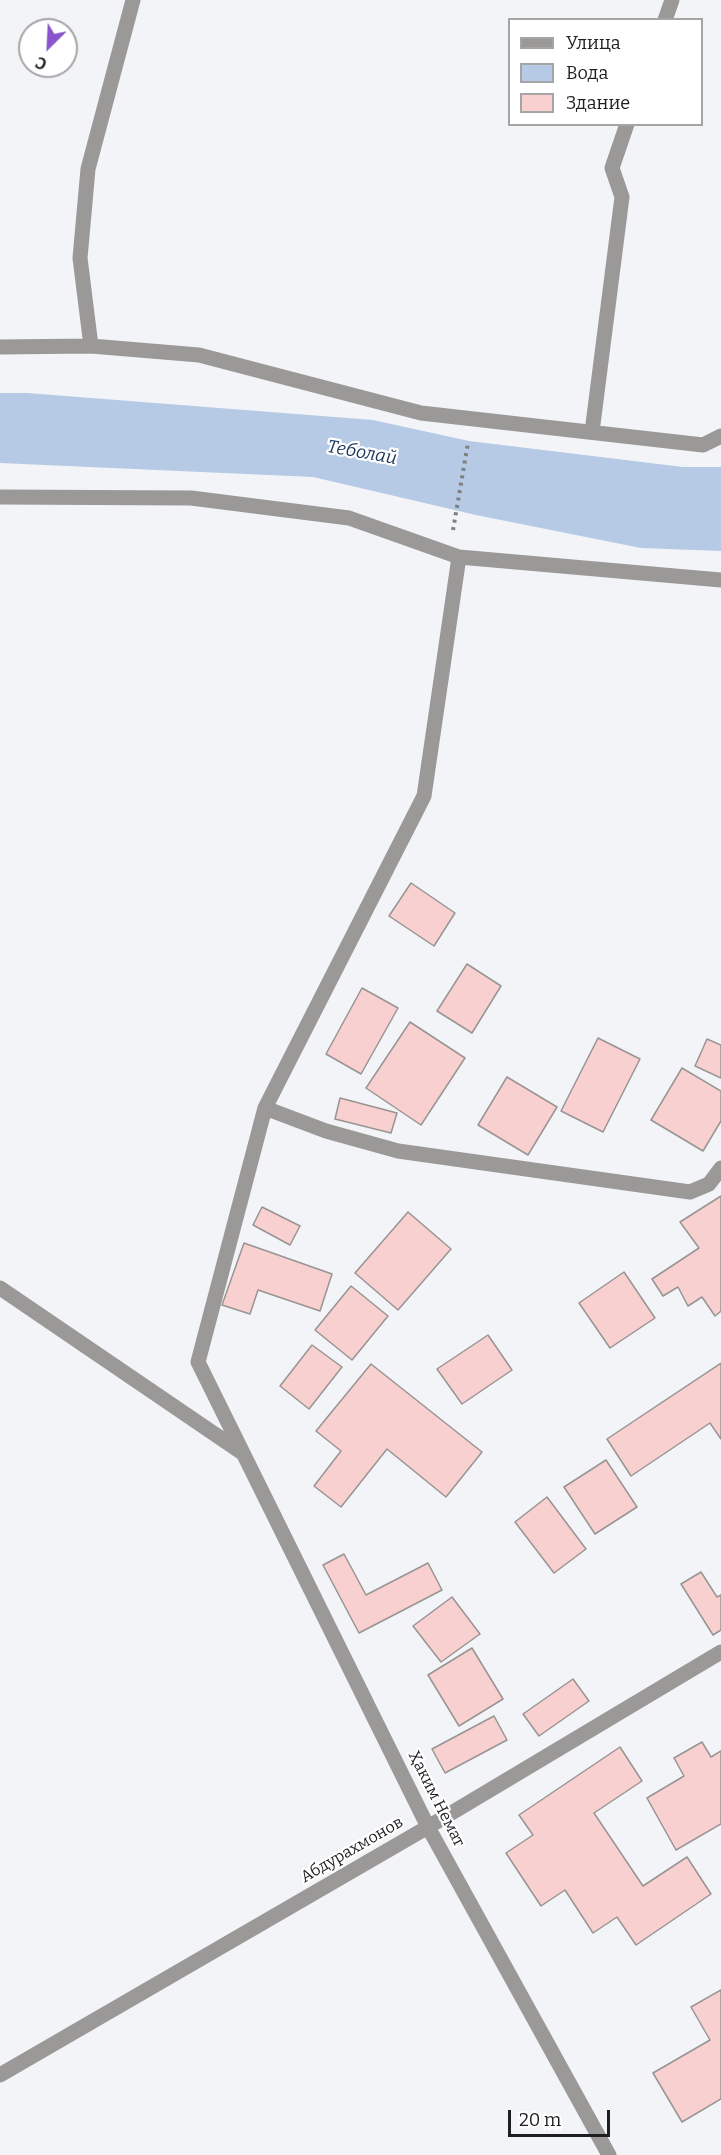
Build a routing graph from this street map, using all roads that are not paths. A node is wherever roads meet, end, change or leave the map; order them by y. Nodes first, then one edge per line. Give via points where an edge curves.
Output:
1 (133, 0) edge
2 (672, 0) edge
3 (666, 18) edge
4 (626, 126) edge
5 (91, 346) junction
6 (0, 347) edge
7 (592, 432) junction
8 (721, 436) edge
9 (0, 497) edge
10 (459, 557) junction
11 (721, 580) edge
12 (265, 1108) junction
13 (721, 1168) edge
14 (0, 1288) edge
15 (243, 1454) junction
16 (721, 1652) edge
17 (428, 1827) junction
18 (0, 2075) edge
19 (609, 2155) edge

1 - 5 street via 88,169 80,258
2 - 3 street
4 - 7 street via 612,168 622,197
5 - 6 street
5 - 7 street via 199,354 421,412
7 - 8 street via 703,445
9 - 10 street via 191,498 349,518
10 - 11 street
10 - 12 street, Ҳаким Немат via 424,796
12 - 13 street via 326,1131 398,1151 690,1192 709,1184
12 - 15 street, Ҳаким Немат via 198,1362
14 - 15 street
15 - 17 street, Ҳаким Немат
16 - 17 street, Абдурахмонов
17 - 18 street, Абдурахмонов
17 - 19 street, Ҳаким Немат

